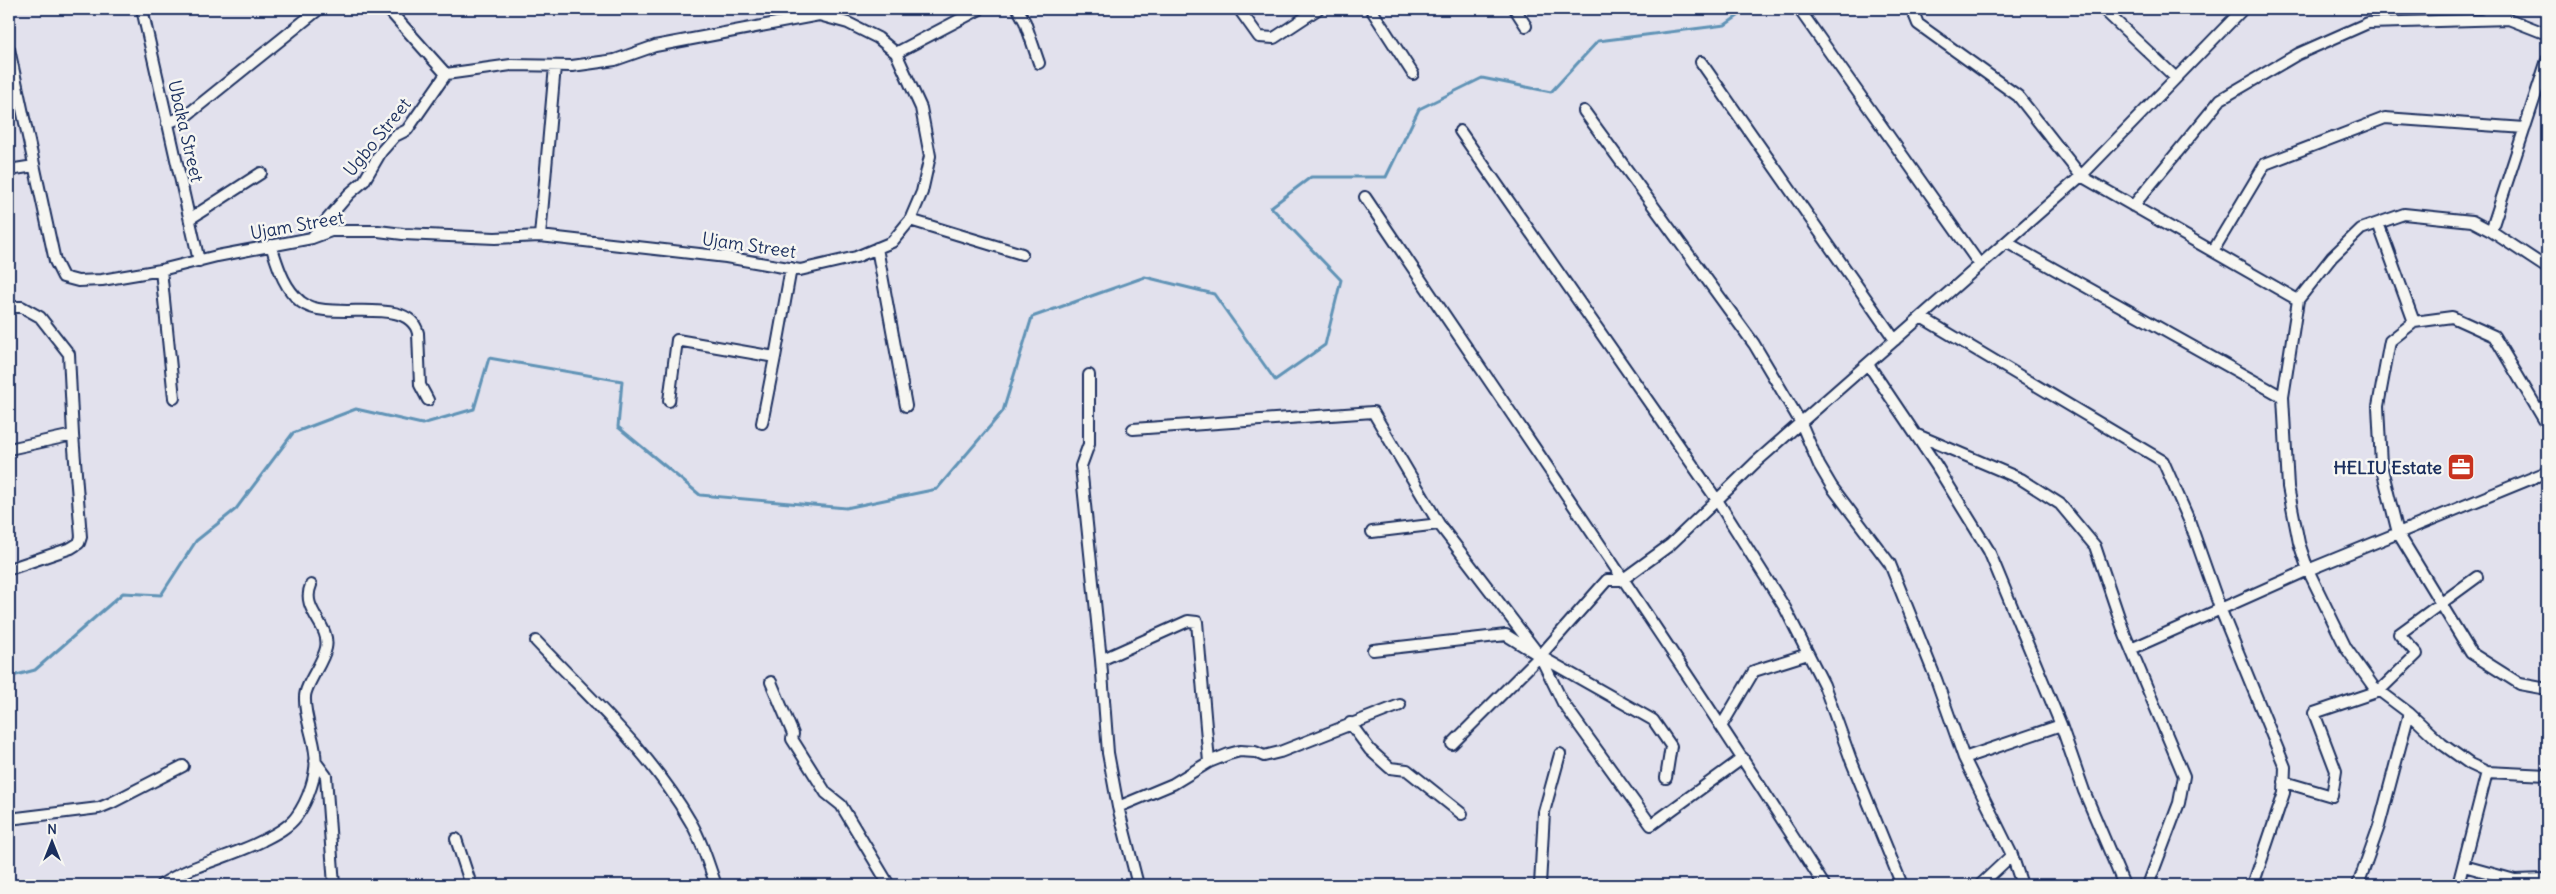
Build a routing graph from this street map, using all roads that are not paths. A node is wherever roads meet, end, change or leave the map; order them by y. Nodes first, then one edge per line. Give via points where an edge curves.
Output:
1 (142, 9) edge
2 (318, 9) edge
3 (388, 9) edge
4 (980, 9) edge
5 (1018, 9) edge
6 (1239, 9) edge
7 (1318, 9) edge
8 (1371, 9) edge
9 (1515, 9) edge
10 (1912, 9) edge
11 (2103, 9) edge
12 (2243, 9) edge
13 (2483, 9) edge
14 (821, 12) edge
15 (1802, 12) edge
16 (2509, 19) junction
17 (1526, 26) dead end
18 (2547, 34) edge
19 (9, 49) edge
20 (896, 53) junction
21 (2547, 60) edge
22 (1701, 62) dead end
23 (1039, 63) dead end
24 (555, 66) junction
25 (446, 74) junction
26 (1413, 74) dead end
27 (2176, 78) junction
28 (1584, 111) dead end
29 (167, 123) junction
30 (2525, 128) junction
31 (1460, 131) dead end
32 (34, 166) junction
33 (9, 170) edge
34 (261, 173) dead end
35 (2081, 176) junction
36 (1366, 198) dead end
37 (2133, 206) junction
38 (191, 218) junction
39 (910, 220) junction
40 (2378, 223) junction
41 (2491, 231) junction
42 (540, 236) junction
43 (312, 238) junction
44 (2006, 242) junction
45 (271, 245) junction
46 (877, 248) junction
47 (2213, 251) junction
48 (1022, 254) dead end
49 (199, 261) junction
50 (1980, 265) junction
51 (791, 268) junction
52 (2547, 268) edge
53 (162, 270) junction
54 (2298, 300) junction
55 (9, 307) edge
56 (1921, 317) junction
57 (2414, 322) junction
58 (1895, 340) junction
59 (775, 357) junction
60 (1868, 364) junction
61 (1089, 375) dead end
62 (2283, 397) junction
63 (174, 398) dead end
64 (428, 400) dead end
65 (669, 401) dead end
66 (906, 406) dead end
67 (762, 423) dead end
68 (1801, 423) junction
69 (2547, 425) edge
70 (1133, 429) dead end
71 (1915, 434) junction
72 (73, 435) junction
73 (9, 449) edge
74 (2547, 472) edge
75 (1717, 500) junction
76 (1439, 524) junction
77 (1372, 532) dead end
78 (2398, 533) junction
79 (9, 569) edge
80 (2308, 570) junction
81 (2477, 577) dead end
82 (1622, 580) junction
83 (311, 585) dead end
84 (2441, 603) junction
85 (2220, 608) junction
86 (536, 641) dead end
87 (2131, 649) junction
88 (1373, 650) dead end
89 (1808, 654) junction
90 (1540, 656) junction
91 (1101, 660) junction
92 (771, 682) dead end
93 (2547, 689) edge
94 (2379, 691) junction
95 (1400, 704) dead end
96 (2408, 713) junction
97 (1350, 723) junction
98 (1722, 725) junction
99 (2061, 725) junction
100 (1452, 744) dead end
101 (1560, 754) dead end
102 (1743, 758) junction
103 (1964, 758) junction
104 (315, 761) junction
105 (1209, 762) junction
106 (183, 766) dead end
107 (2487, 772) junction
108 (2547, 776) edge
109 (1666, 778) dead end
110 (2284, 782) junction
111 (1118, 807) junction
112 (1462, 814) dead end
113 (9, 819) edge
114 (456, 839) dead end
115 (2012, 855) junction
116 (2464, 866) junction
117 (2547, 879) edge
118 (161, 885) edge
119 (334, 885) edge
120 (471, 885) edge
121 (716, 885) edge
122 (889, 885) edge
123 (1138, 885) edge
124 (1540, 885) edge
125 (1824, 885) edge
126 (1902, 885) edge
127 (1980, 885) edge
128 (2022, 885) edge
129 (2124, 885) edge
130 (2148, 885) edge
131 (2253, 885) edge
132 (2358, 885) edge
133 (2458, 885) edge

1 - 29 street, Ubaka Street
2 - 29 street via 187,115
3 - 25 street
4 - 20 street
5 - 23 street
6 - 7 street via 1258,37 1274,38
8 - 26 street
9 - 17 street
10 - 35 street via 1918,24 2018,96
11 - 27 street
12 - 27 street
13 - 16 street
14 - 20 street, Ujam Street via 878,38
14 - 24 street, Ujam Street via 655,46 614,60
15 - 50 street
16 - 18 street
16 - 37 street via 2368,23 2298,54 2221,99
19 - 32 street, Ujam Street
20 - 39 street, Ujam Street via 921,108 930,156 922,192
21 - 30 street
22 - 58 street
24 - 25 street, Ujam Street via 511,65
24 - 42 street
25 - 43 street, Ugbo Street via 407,130 395,136 364,182 349,194
27 - 35 street
28 - 68 street via 1754,344
29 - 38 street, Ubaka Street
30 - 41 street
30 - 47 street via 2385,118 2264,164
31 - 75 street
32 - 33 street
32 - 53 street, Ujam Street via 60,274 67,279 102,280
34 - 38 street
35 - 37 street
35 - 44 street
36 - 82 street
37 - 47 street
38 - 49 street, Ubaka Street
39 - 46 street, Ujam Street via 892,242
39 - 48 street
40 - 41 street via 2404,214 2472,222
40 - 54 street via 2361,229 2332,257
40 - 57 street
41 - 52 street
42 - 43 street, Ujam Street via 495,238 331,231
42 - 51 street, Ujam Street via 726,257
43 - 45 street, Ujam Street
44 - 50 street
44 - 62 street
45 - 49 street, Ujam Street
45 - 64 street via 285,283 306,305 389,312 409,318 416,324 420,384
46 - 51 street, Ujam Street via 825,266 800,270
46 - 66 street
47 - 54 street
49 - 53 street, Ujam Street
50 - 56 street
51 - 59 street
53 - 63 street
54 - 62 street
55 - 72 street via 22,307 40,318 69,354
56 - 58 street
56 - 85 street via 2163,461 2189,520
57 - 69 street via 2452,317 2494,336
57 - 78 street via 2390,341 2378,406 2381,465
58 - 60 street
59 - 65 street via 677,340
59 - 67 street
60 - 68 street
60 - 71 street
61 - 91 street via 1089,444 1081,466
62 - 80 street via 2288,487
68 - 75 street
68 - 103 street via 1832,487 1890,564
70 - 76 street via 1373,412
71 - 87 street via 2021,479 2060,504 2095,546
71 - 99 street via 1989,551
72 - 73 street
72 - 79 street via 79,543
74 - 78 street
75 - 82 street via 1670,545
75 - 89 street via 1784,608
76 - 77 street
76 - 90 street
78 - 80 street
78 - 84 street
80 - 85 street
80 - 94 street via 2346,648
81 - 84 street
82 - 90 street via 1607,580
82 - 98 street
83 - 104 street via 308,601 327,642 319,670 304,697
84 - 93 street via 2471,653 2520,684
84 - 94 street via 2399,634 2417,654
85 - 87 street
85 - 110 street via 2285,767
86 - 121 street via 669,787 692,823
87 - 130 street via 2184,776 2178,803
88 - 90 street via 1506,635
89 - 98 street via 1754,671
89 - 126 street via 1824,686
90 - 100 street
90 - 102 street via 1563,703 1651,825
90 - 109 street via 1653,720 1671,746
91 - 105 street via 1188,621 1197,622
91 - 111 street via 1108,753
92 - 122 street via 793,734 792,739 826,793 840,805
94 - 96 street
94 - 110 street via 2314,713 2336,771 2332,796
95 - 97 street
96 - 107 street via 2442,744
96 - 132 street via 2379,826
97 - 105 street via 1280,752 1264,756 1240,751
97 - 112 street via 1370,750 1390,768 1406,770
98 - 102 street
99 - 103 street
99 - 129 street via 2084,791
101 - 124 street via 1544,812
102 - 125 street
103 - 115 street
104 - 118 street via 316,769 296,818 282,830 176,875
104 - 119 street via 326,776
105 - 111 street via 1173,784
106 - 113 street via 99,808
107 - 108 street
107 - 116 street
110 - 131 street via 2284,793
111 - 123 street
114 - 120 street
115 - 127 street
115 - 128 street
116 - 117 street via 2516,880
116 - 133 street

